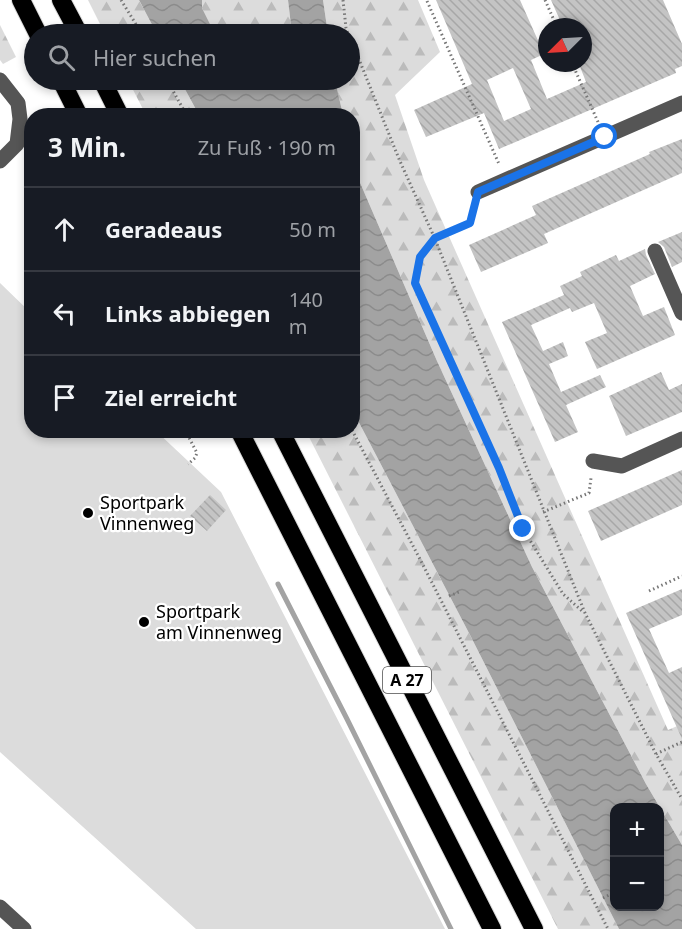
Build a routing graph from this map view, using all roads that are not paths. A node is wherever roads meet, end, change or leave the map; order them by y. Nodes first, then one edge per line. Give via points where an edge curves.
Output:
1 (21, 0) edge
2 (61, 0) edge
3 (33, 24) edge
4 (74, 24) edge
5 (0, 80) edge
6 (66, 90) edge
7 (107, 90) edge
8 (682, 103) edge
9 (75, 108) edge
10 (116, 108) edge
11 (0, 161) edge
12 (478, 192) road end
13 (655, 251) dead end
14 (682, 313) edge
15 (242, 438) edge
16 (284, 438) edge
17 (682, 439) edge
18 (594, 461) road end
19 (0, 907) edge
20 (24, 929) edge
21 (492, 929) edge
22 (534, 929) edge

1 - 3 highway
2 - 4 highway
5 - 11 street via 18,104 20,119 17,144
6 - 9 highway
7 - 10 highway
8 - 12 street
13 - 14 street
15 - 21 highway, A 27
16 - 22 highway, A 27
17 - 18 street via 622,466
19 - 20 street

